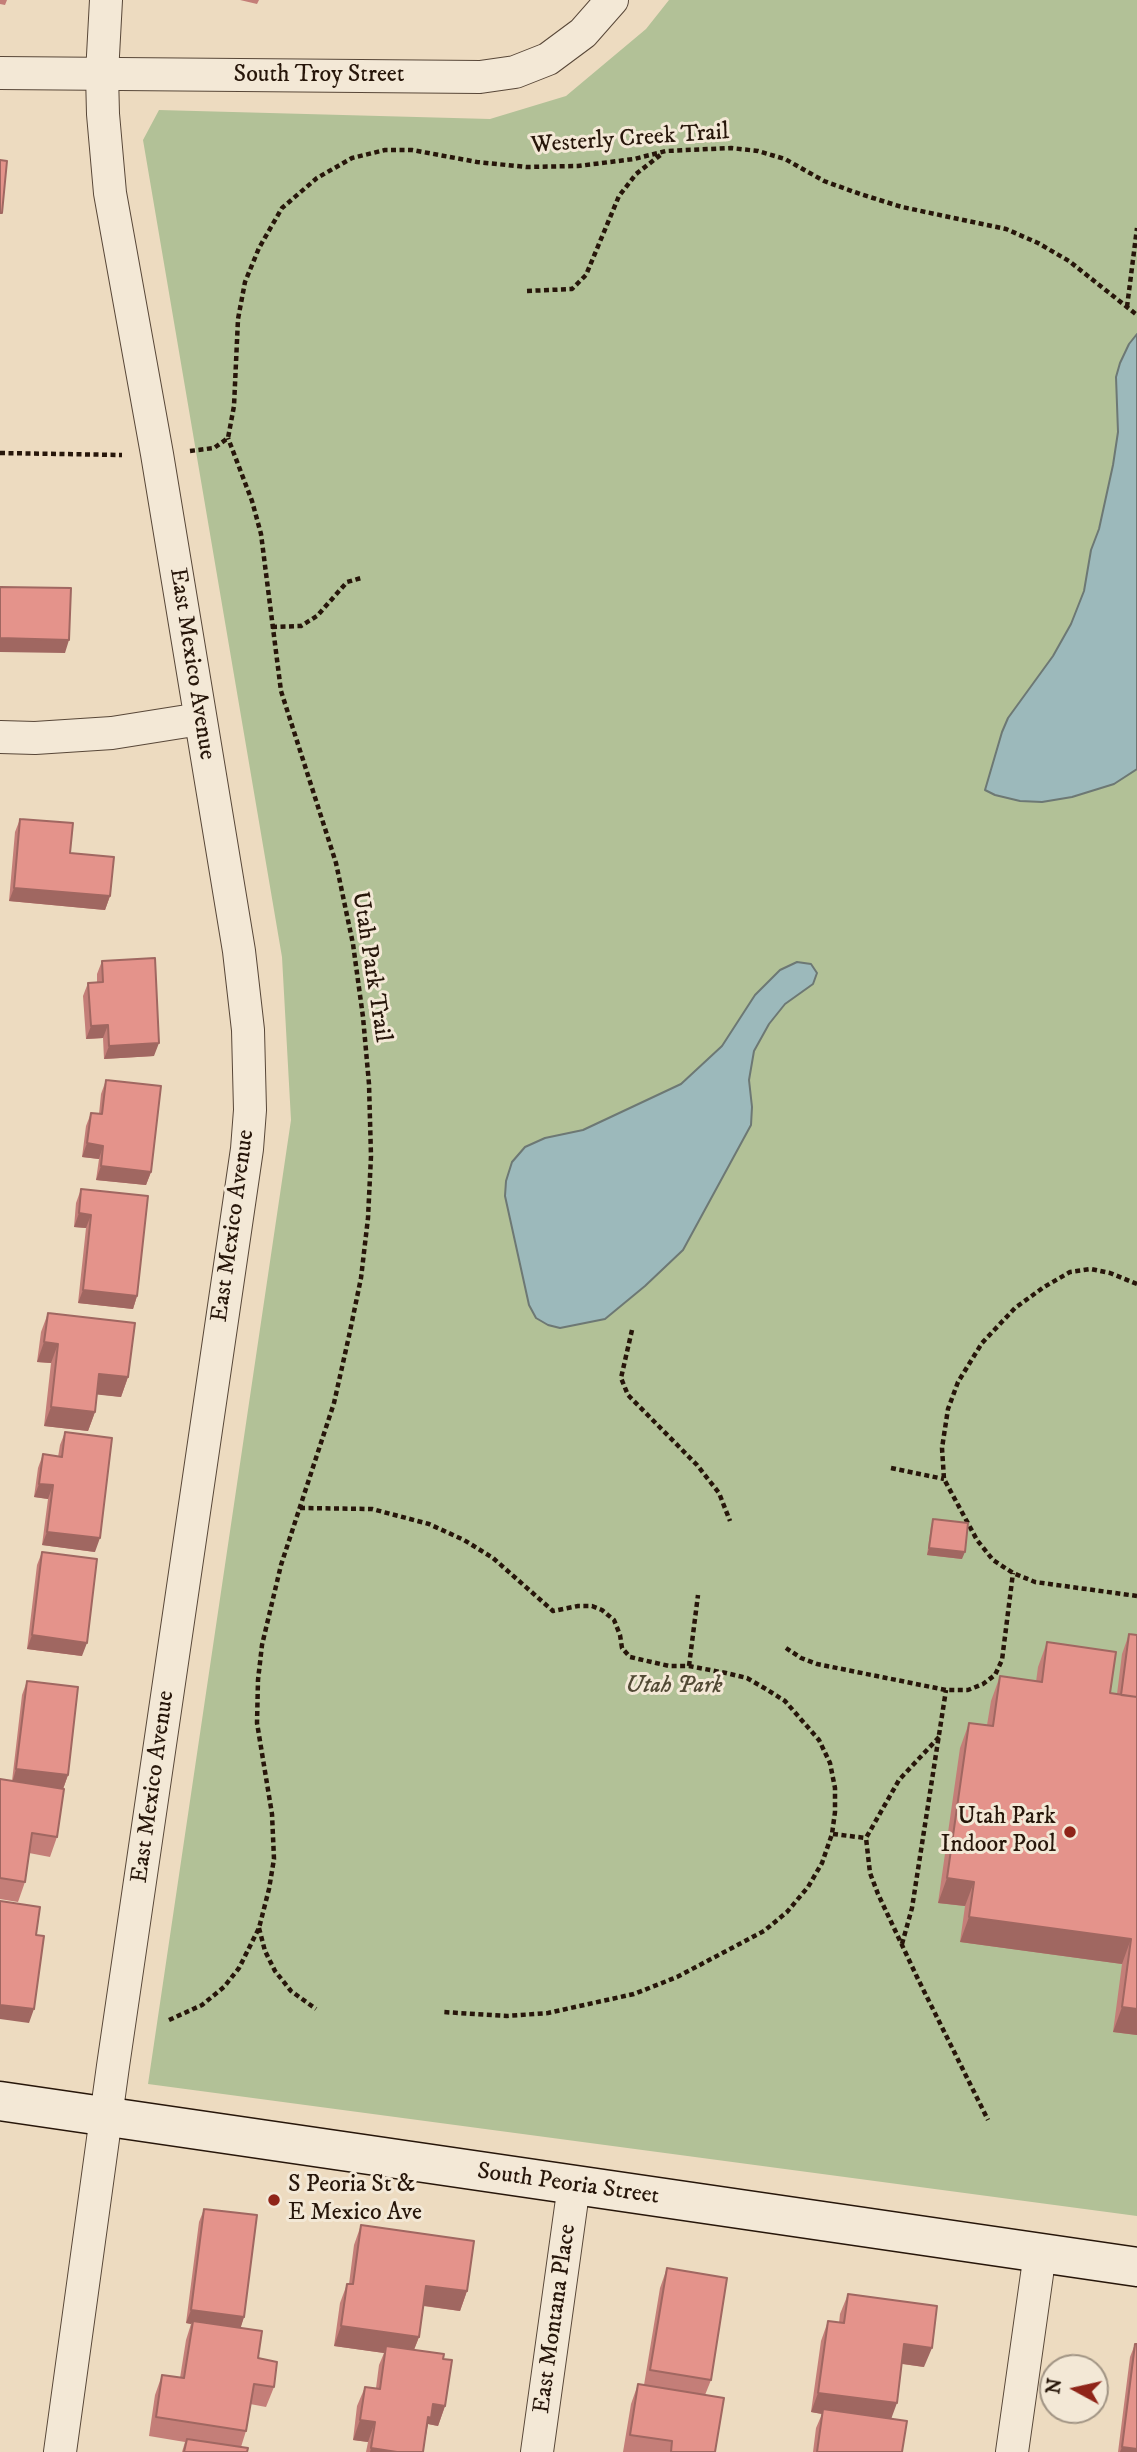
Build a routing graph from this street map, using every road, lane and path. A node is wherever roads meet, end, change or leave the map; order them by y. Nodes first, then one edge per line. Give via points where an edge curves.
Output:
1 (106, 0) edge
2 (612, 0) edge
3 (0, 73) edge
4 (102, 74) junction
5 (666, 151) junction
6 (1137, 228) edge
7 (527, 291) dead end
8 (1127, 308) junction
9 (1137, 315) edge
10 (228, 438) junction
11 (0, 453) edge
12 (157, 454) junction
13 (361, 578) dead end
14 (272, 627) junction
15 (200, 719) junction
16 (0, 737) edge
17 (1137, 1284) edge
18 (632, 1330) dead end
19 (891, 1468) dead end
20 (944, 1479) junction
21 (300, 1508) junction
22 (730, 1521) dead end
23 (1013, 1573) junction
24 (698, 1595) dead end
25 (1137, 1596) edge
26 (786, 1648) dead end
27 (689, 1666) junction
28 (946, 1690) junction
29 (939, 1737) junction
30 (832, 1834) junction
31 (866, 1838) junction
32 (259, 1928) junction
33 (902, 1944) junction
34 (316, 2009) dead end
35 (443, 2012) dead end
36 (169, 2020) dead end
37 (0, 2101) edge
38 (107, 2117) junction
39 (988, 2120) dead end
40 (574, 2185) junction
41 (1040, 2253) junction
42 (1137, 2267) edge
43 (60, 2452) edge
44 (537, 2452) edge
45 (1013, 2452) edge

1 - 4 street, East Mexico Avenue
2 - 4 street, South Troy Street via 583,33 548,59 515,72 480,77
3 - 4 street, South Troy Street
4 - 12 street, East Mexico Avenue via 110,193
5 - 7 path via 636,174 619,196 586,275 572,289
5 - 8 path, Westerly Creek Trail via 758,151 860,194 1006,229 1069,261
5 - 10 path, Westerly Creek Trail via 578,166 526,167 385,150 352,158 317,178 282,208 245,282
6 - 8 path
8 - 9 path, Westerly Creek Trail
10 - 12 path via 214,448
10 - 14 path, Utah Park Trail via 261,534
11 - 12 path
12 - 15 street, East Mexico Avenue
13 - 14 path via 347,582 302,626
14 - 21 path, Utah Park Trail via 281,691 336,863 353,944 369,1084 371,1156 361,1278 334,1403
15 - 16 street via 112,733
15 - 38 street, East Mexico Avenue via 239,951 248,1030 249,1123
17 - 20 path via 1091,1269 1070,1272 1015,1308 982,1343 958,1382 942,1448
18 - 22 path via 621,1378 628,1395 697,1465 719,1493
19 - 20 path
20 - 23 path via 977,1540 993,1560
21 - 27 path via 372,1508 429,1524 493,1558 553,1611 578,1606 602,1610 614,1620 622,1648 630,1657
21 - 32 path, Utah Park Trail via 272,1599 258,1680 257,1723 272,1814 274,1859
23 - 25 path via 1035,1582
23 - 28 path via 1002,1660 995,1675 968,1690
24 - 27 path
26 - 28 path via 817,1664
27 - 30 path via 747,1678 785,1701 819,1740 835,1788
28 - 29 path
29 - 31 path via 899,1780
29 - 33 path via 912,1908
30 - 31 path
30 - 35 path via 815,1875 788,1912 764,1931 677,1977 634,1994 548,2013
31 - 33 path via 870,1872
32 - 34 path via 275,1971 291,1991
32 - 36 path, Utah Park Trail via 224,1987 202,2005
33 - 39 path
37 - 38 main road, South Peoria Street
38 - 40 main road, South Peoria Street
38 - 43 street, East Mexico Avenue
40 - 41 main road, South Peoria Street
40 - 44 street, East Montana Place
41 - 42 main road, South Peoria Street
41 - 45 street

